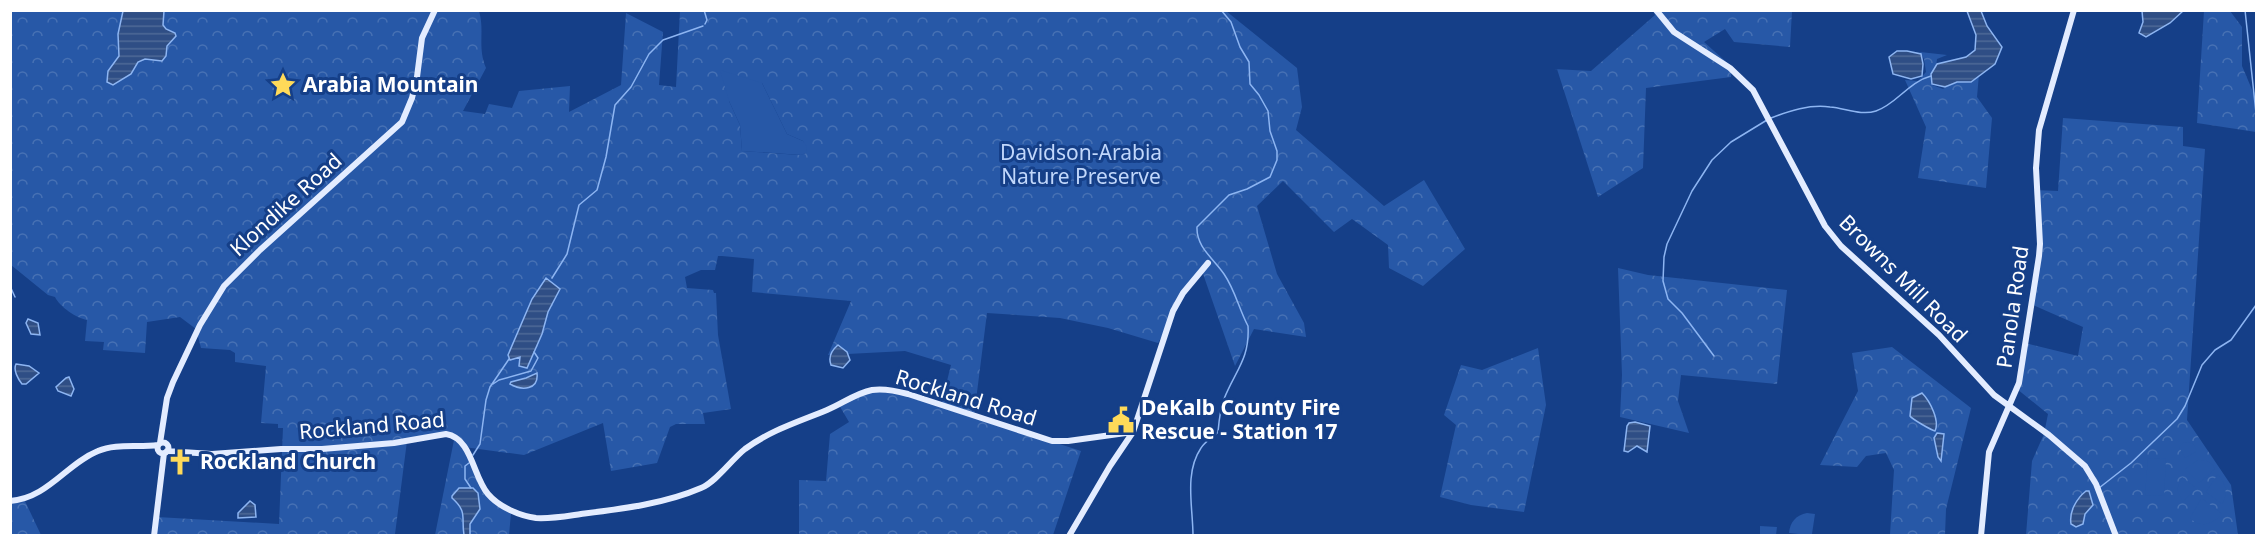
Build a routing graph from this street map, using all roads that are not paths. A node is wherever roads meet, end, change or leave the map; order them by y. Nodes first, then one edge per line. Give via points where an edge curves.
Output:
1 (435, 10) edge
2 (1656, 10) edge
3 (2074, 10) edge
4 (1208, 263) dead end
5 (2009, 407) junction
6 (1133, 432) junction
7 (163, 448) junction
8 (10, 501) edge
9 (154, 536) edge
10 (1070, 536) edge
11 (1981, 536) edge
12 (2115, 536) edge

1 - 7 main road, Klondike Road via 422,38 419,68 402,122 254,256 224,286 202,321 167,398
2 - 5 main road, Browns Mill Road via 1674,32 1747,83 1836,241 1939,335
3 - 5 main road, Panola Road via 2039,130 2036,168 2040,244 2019,383
4 - 6 main road via 1174,309
5 - 11 main road, Panola Road via 1989,452
5 - 12 main road, Browns Mill Road via 2085,466 2096,484
6 - 7 main road, Rockland Road via 1052,441 908,394 873,390 762,438 704,487 615,510 537,518 514,512 492,498 464,444 451,434 322,449 212,453
6 - 10 main road
7 - 8 main road, Rockland Road via 99,450 38,493
7 - 9 main road, Klondike Road

